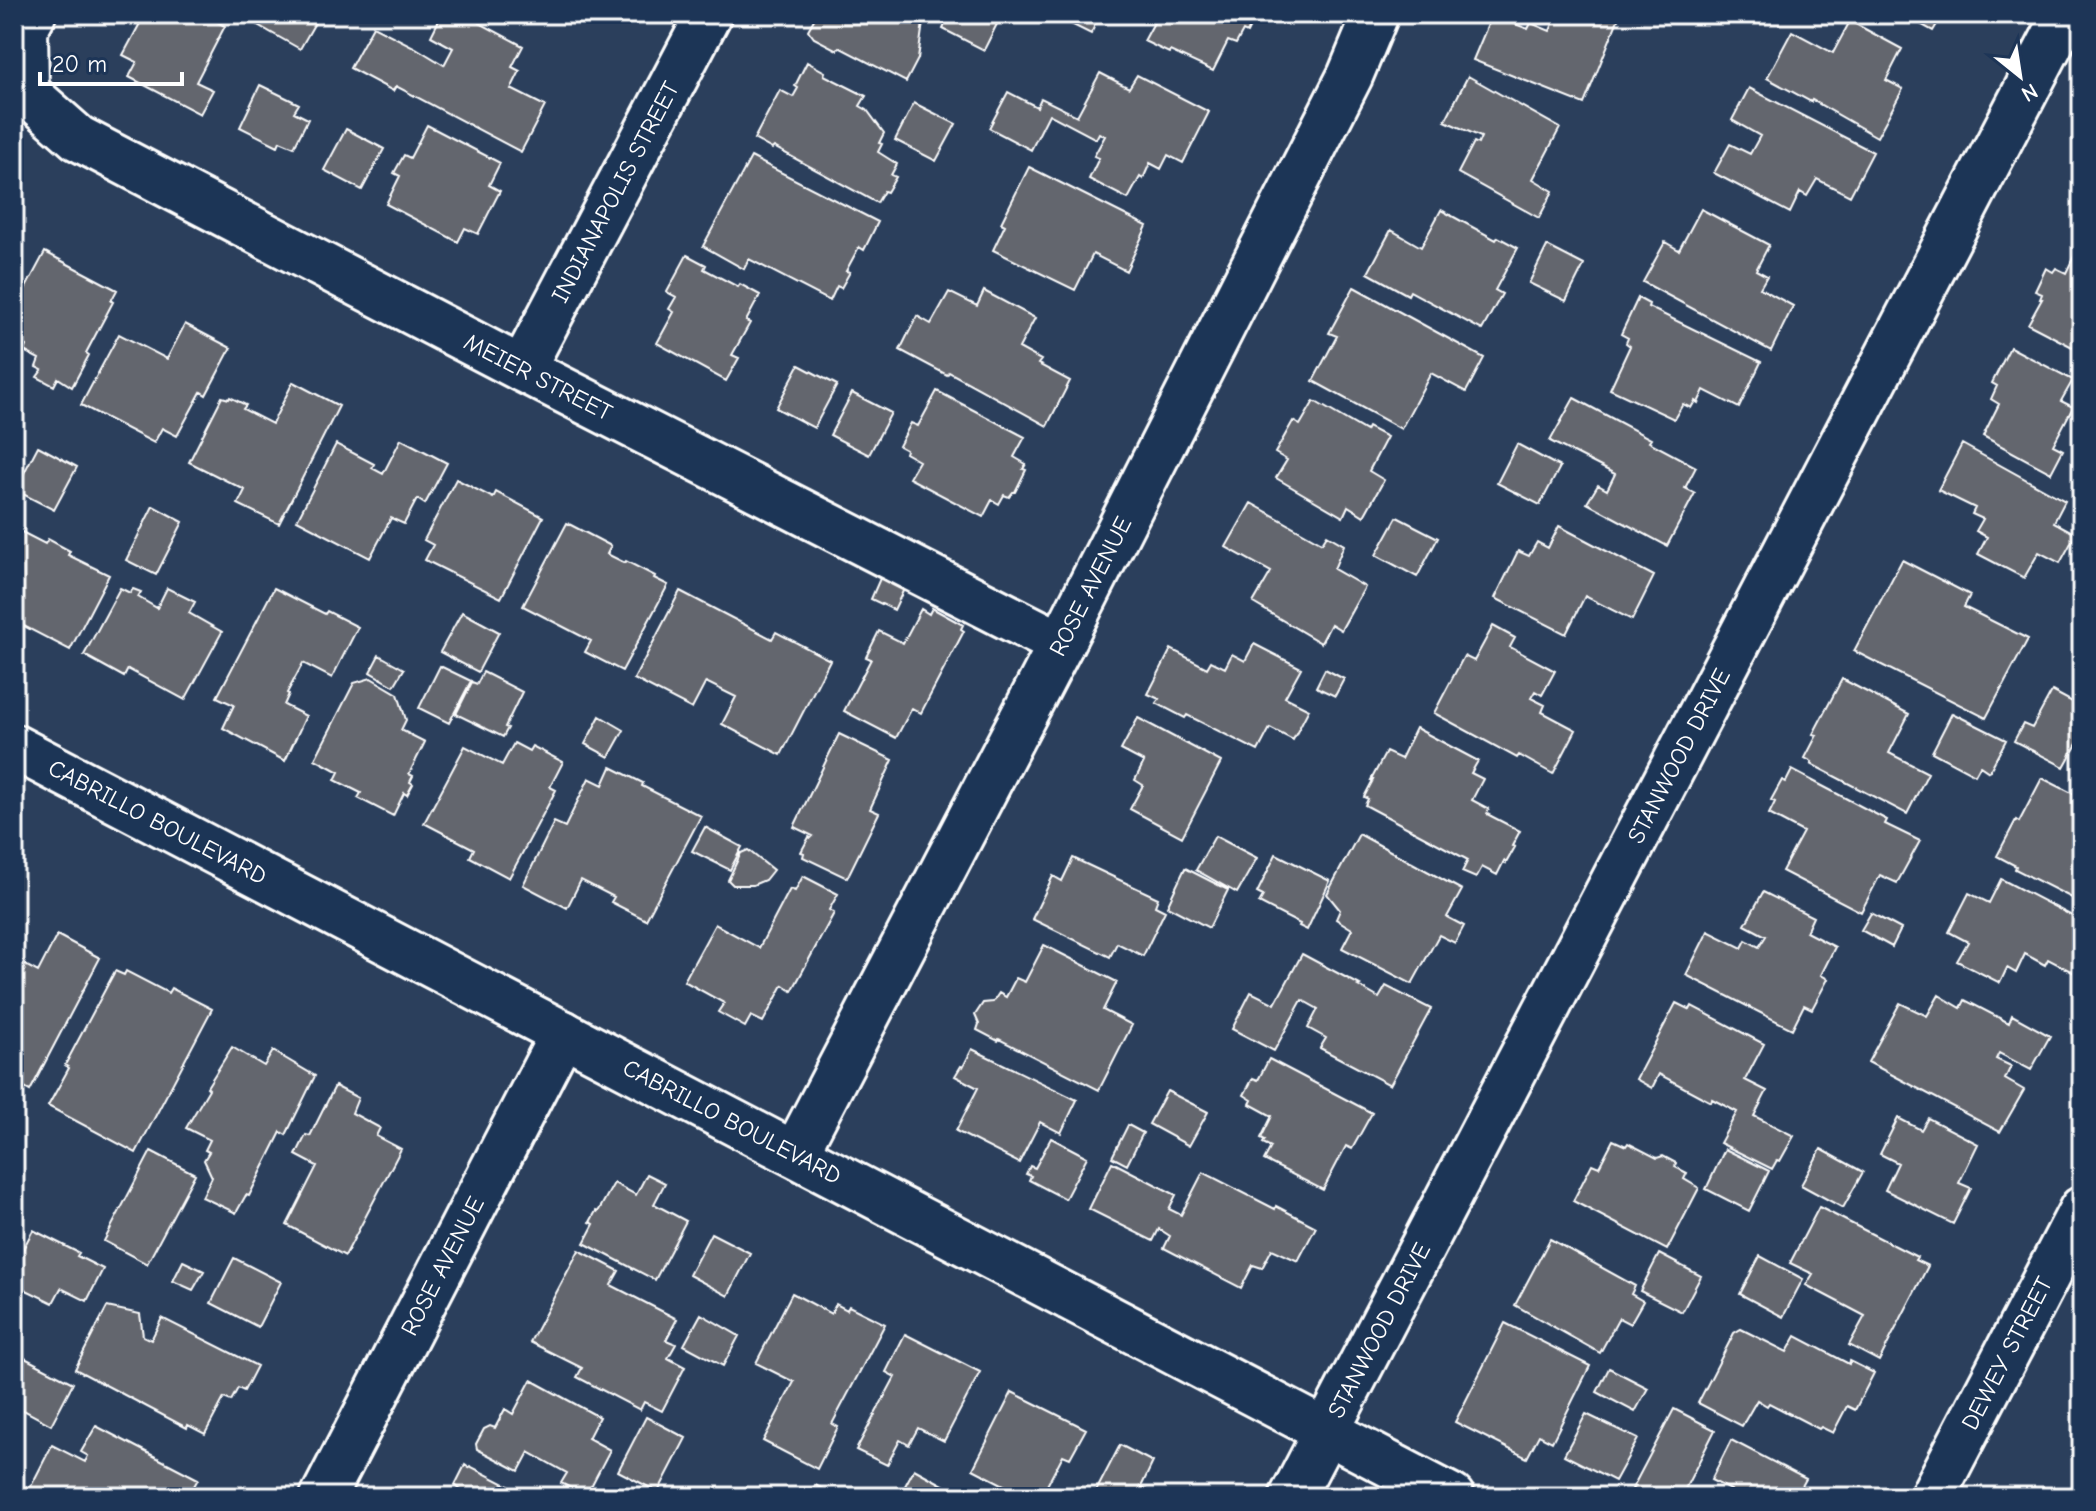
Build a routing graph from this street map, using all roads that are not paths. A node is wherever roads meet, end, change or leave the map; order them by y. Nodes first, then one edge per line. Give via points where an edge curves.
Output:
1 (33, 14) edge
2 (709, 14) edge
3 (1376, 14) edge
4 (2066, 14) edge
5 (522, 369) junction
6 (1061, 644) junction
7 (14, 747) edge
8 (563, 1033) junction
9 (795, 1154) junction
10 (2082, 1209) edge
11 (1326, 1432) junction
12 (323, 1497) edge
13 (1292, 1497) edge
14 (1452, 1497) edge
15 (1932, 1497) edge

1 - 5 street, MEIER STREET via 25,29 26,92 78,138
2 - 5 street, INDIANAPOLIS STREET
3 - 6 street, ROSE AVENUE via 1350,76
4 - 11 street, STANWOOD DRIVE
5 - 6 street, MEIER STREET
6 - 9 street, ROSE AVENUE
7 - 8 street, CABRILLO BOULEVARD
8 - 9 street, CABRILLO BOULEVARD
8 - 12 street, ROSE AVENUE
9 - 11 street, CABRILLO BOULEVARD
10 - 15 street, DEWEY STREET
11 - 13 street, STANWOOD DRIVE
11 - 14 street, CABRILLO BOULEVARD

